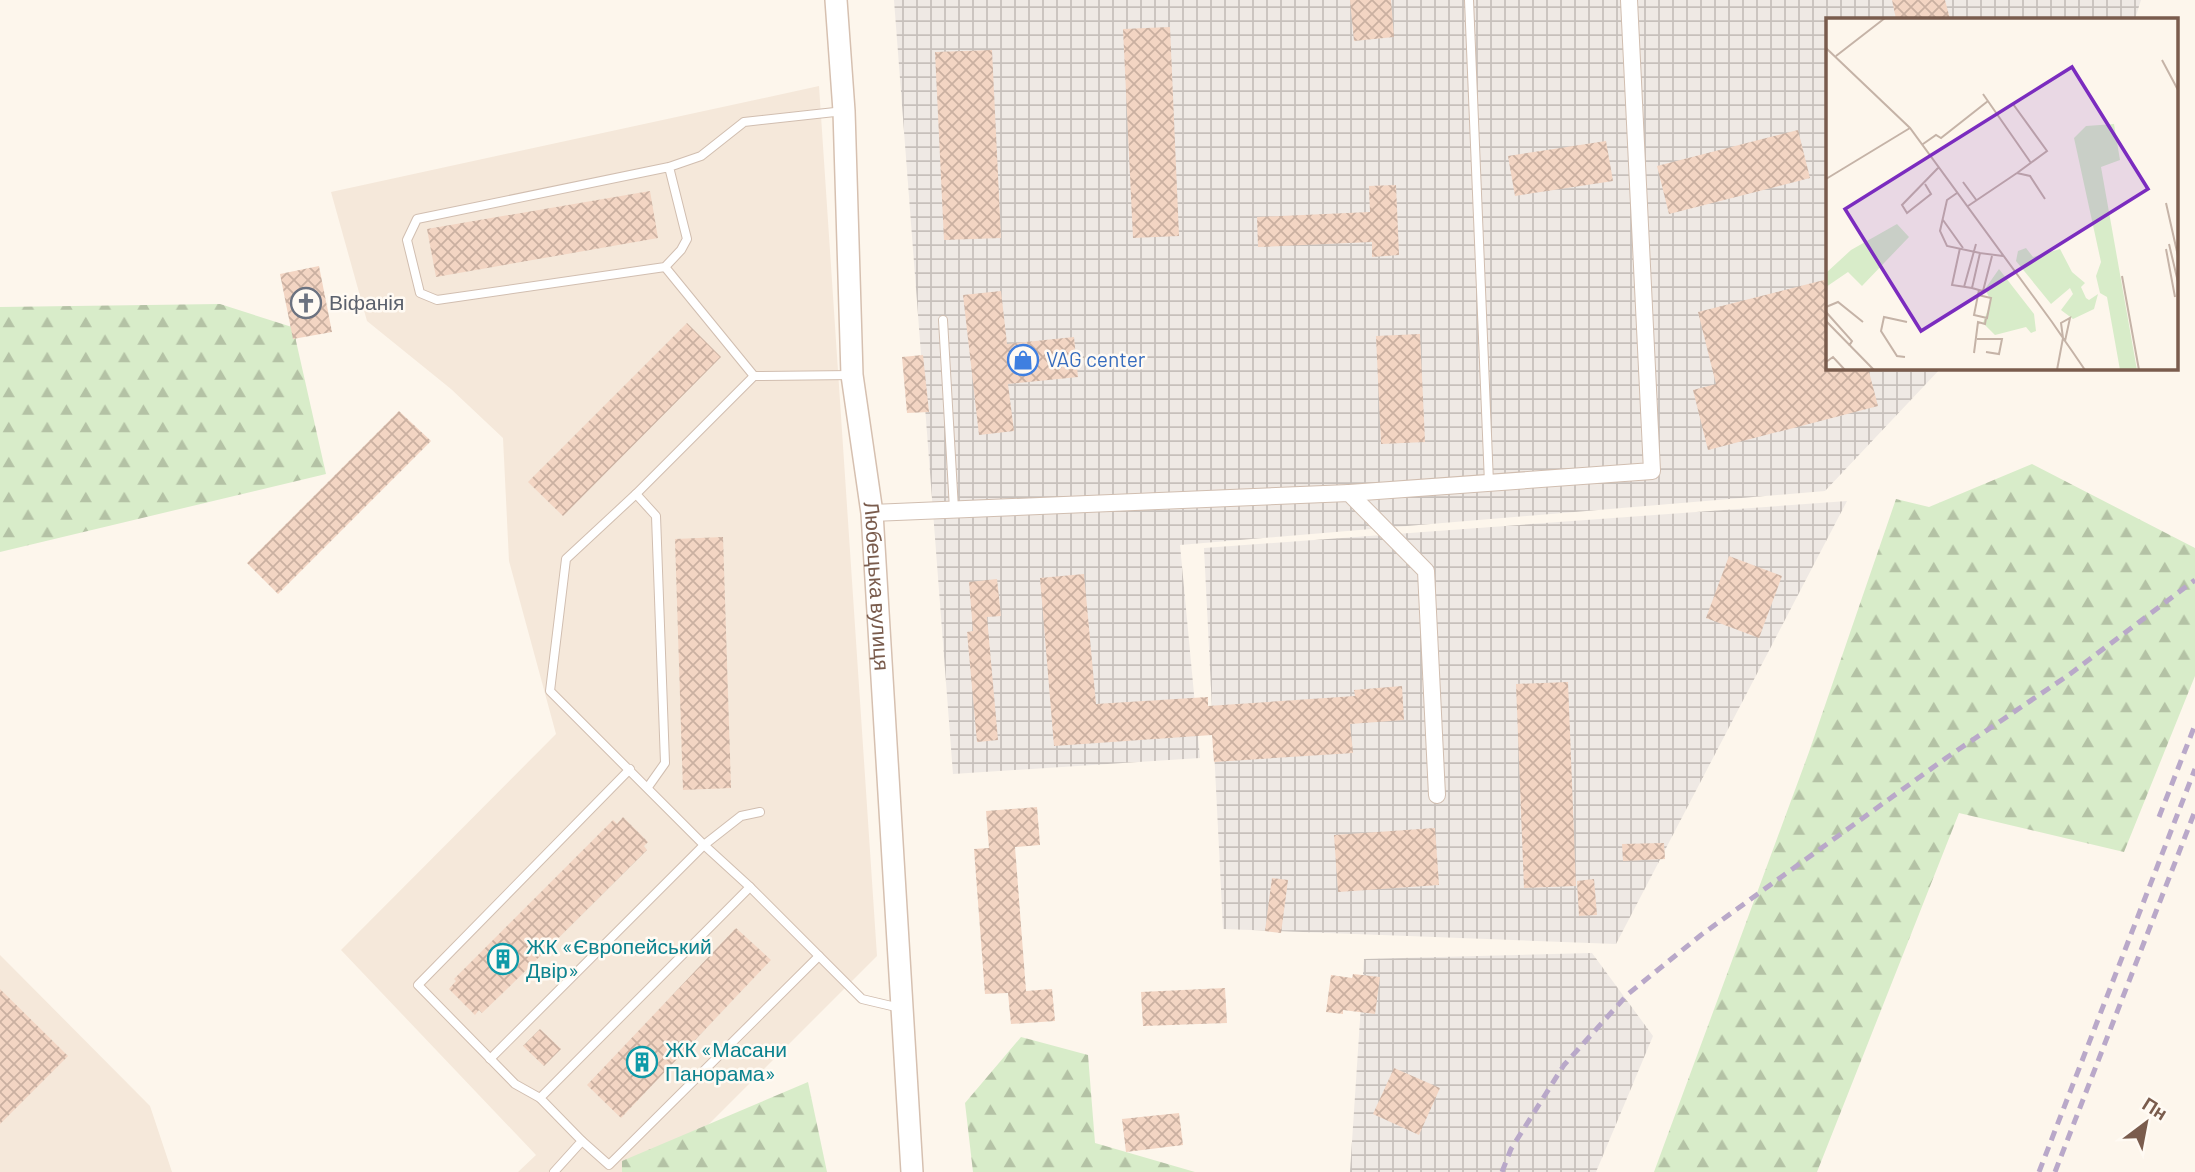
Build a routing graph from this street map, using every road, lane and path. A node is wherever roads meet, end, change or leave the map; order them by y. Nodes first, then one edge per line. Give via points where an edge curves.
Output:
1 (836, 0) edge
2 (1469, 0) edge
3 (1629, 0) edge
4 (844, 111) junction
5 (669, 167) junction
6 (665, 267) junction
7 (943, 320) dead end
8 (852, 375) junction
9 (754, 376) junction
10 (1489, 483) junction
11 (1349, 493) junction
12 (636, 494) junction
13 (954, 509) junction
14 (872, 513) junction
15 (630, 769) junction
16 (648, 787) junction
17 (1437, 795) dead end
18 (760, 812) dead end
19 (704, 845) junction
20 (750, 887) junction
21 (819, 956) junction
22 (900, 1008) junction
23 (490, 1059) junction
24 (540, 1098) junction
25 (582, 1141) junction
26 (554, 1172) edge
27 (912, 1172) edge

1 - 4 main road, Любецька вулиця
2 - 10 lane
3 - 10 street via 1653,471
4 - 5 lane via 744,122 701,156
4 - 8 main road, Любецька вулиця
5 - 6 lane via 687,239
5 - 6 lane via 417,219 407,240 420,293 437,300
6 - 9 lane
7 - 13 lane
8 - 9 lane
8 - 14 main road, Любецька вулиця
9 - 12 lane
10 - 11 street
11 - 13 street
11 - 17 street via 1426,571
12 - 15 lane via 566,559 550,691
12 - 16 lane via 656,516 665,763
13 - 14 street
14 - 22 main road, Любецька вулиця
15 - 16 lane
15 - 23 lane via 418,985
16 - 19 lane
18 - 19 lane via 741,816
19 - 20 lane
19 - 23 lane
20 - 21 lane
20 - 24 lane
21 - 22 lane via 862,999
21 - 25 lane via 609,1165
22 - 27 main road, Любецька вулиця
23 - 24 lane via 515,1084
24 - 25 lane
25 - 26 lane

